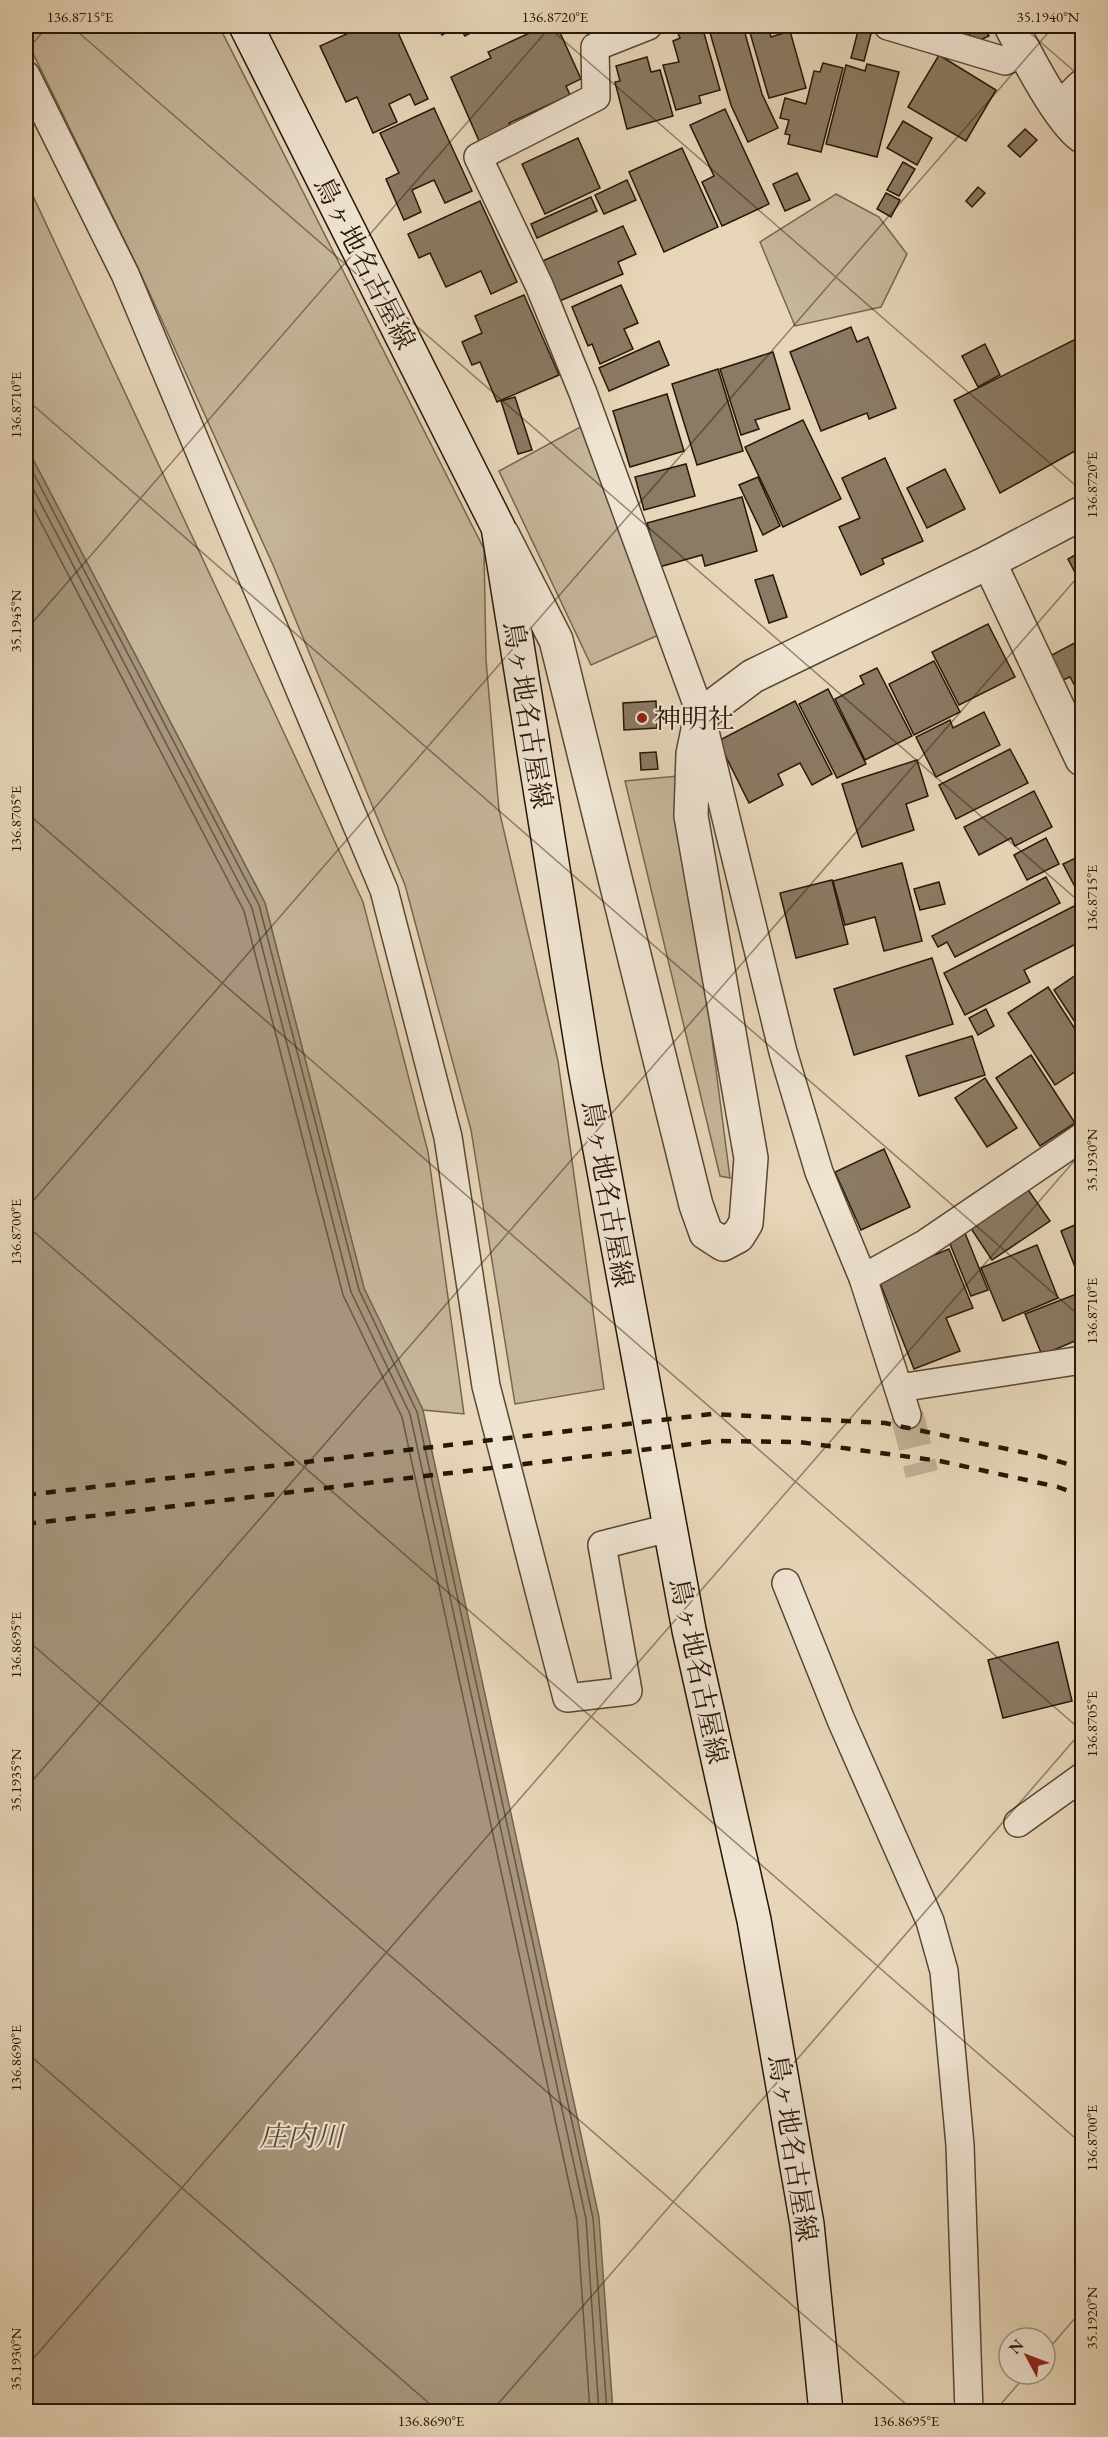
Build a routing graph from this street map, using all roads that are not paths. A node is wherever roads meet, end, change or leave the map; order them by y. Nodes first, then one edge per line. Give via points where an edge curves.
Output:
1 (246, 26) edge
2 (648, 26) edge
3 (888, 26) edge
4 (1018, 39) edge
5 (26, 75) edge
6 (1071, 98) edge
7 (1083, 136) edge
8 (1083, 513) edge
9 (498, 527) junction
10 (988, 562) junction
11 (701, 715) junction
12 (1080, 750) edge
13 (1083, 1137) edge
14 (863, 1278) junction
15 (1083, 1360) edge
16 (899, 1388) junction
17 (907, 1415) tunnel mouth
18 (669, 1528) junction
19 (786, 1583) dead end
20 (1083, 1777) edge
21 (1018, 1823) dead end
22 (826, 2412) edge
23 (969, 2412) edge

1 - 9 main road, 鳥ヶ地名古屋線
2 - 11 lane via 595,47 596,97 478,157 539,285 586,399
3 - 4 lane via 1005,61
4 - 6 main road
5 - 18 lane via 125,274 384,890 448,1137 486,1386 567,1698 628,1691 602,1545
6 - 7 main road via 1075,131
8 - 10 main road
9 - 11 main road via 556,640 696,1205 706,1233 723,1244 738,1236 746,1222 751,1158 691,816 693,754
9 - 18 main road, 鳥ヶ地名古屋線 via 585,1068
10 - 11 main road via 753,676
10 - 12 main road
11 - 14 lane via 783,1052 819,1172
13 - 14 lane via 926,1243
14 - 16 lane
15 - 16 lane
16 - 17 lane
18 - 22 main road, 鳥ヶ地名古屋線 via 758,1943 807,2224
19 - 23 lane via 841,1720 930,1921 945,1971 960,2145
20 - 21 lane

